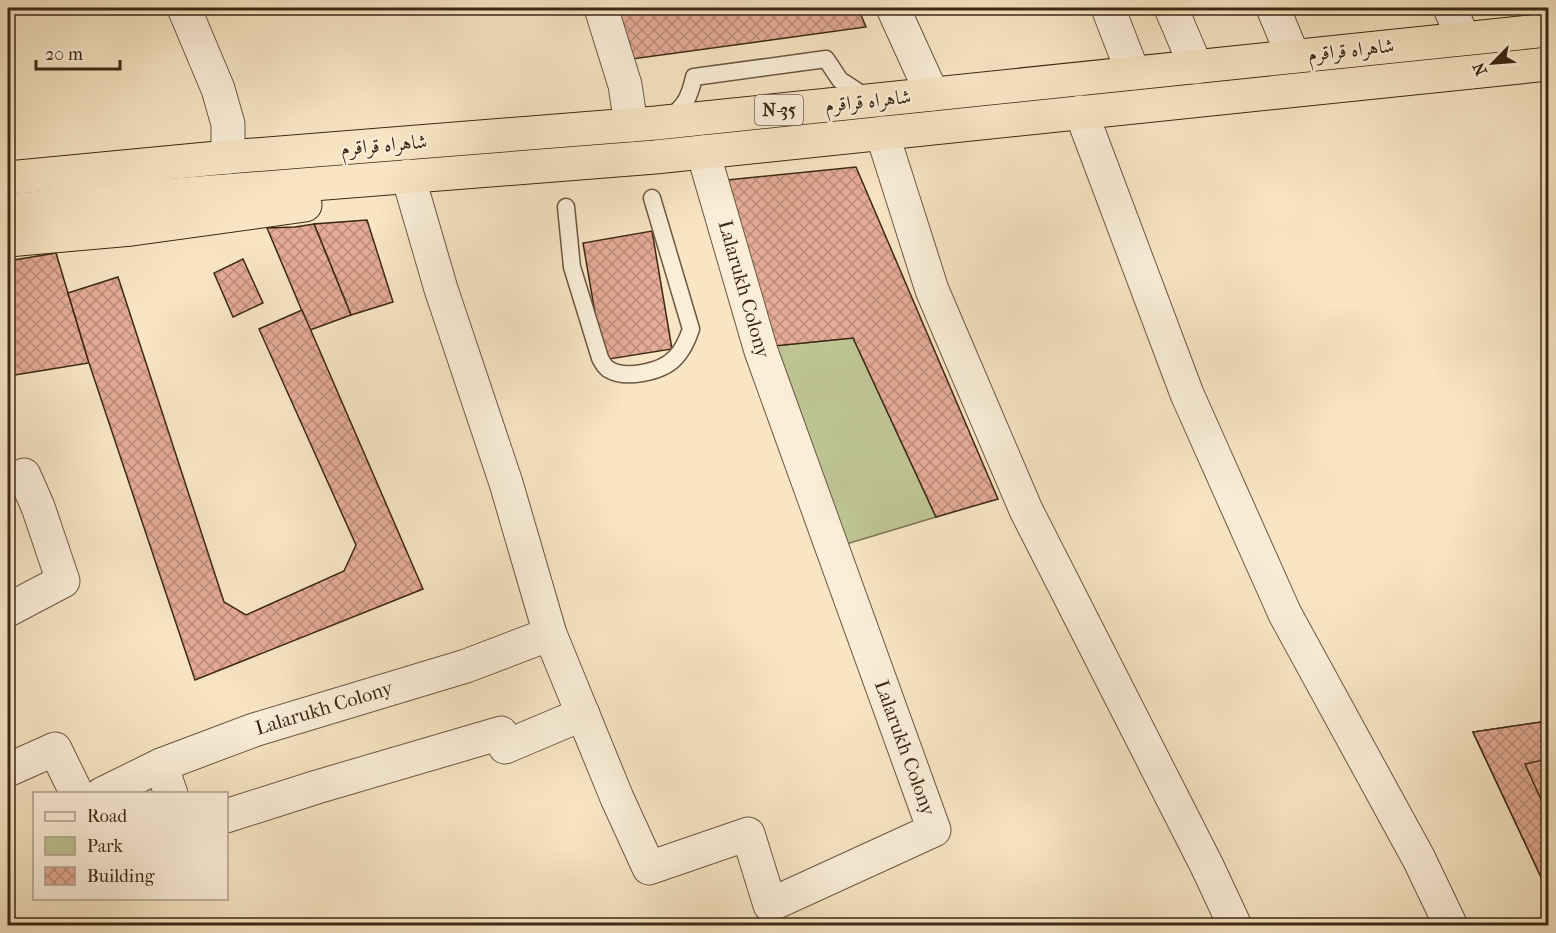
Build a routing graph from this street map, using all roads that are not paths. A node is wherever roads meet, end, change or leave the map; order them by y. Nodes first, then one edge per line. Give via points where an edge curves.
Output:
1 (184, 8) edge
2 (601, 8) edge
3 (893, 8) edge
4 (1108, 8) edge
5 (1171, 8) edge
6 (1273, 8) edge
7 (1450, 8) edge
8 (1548, 30) edge
9 (1463, 38) junction
10 (1293, 56) junction
11 (1548, 64) edge
12 (1196, 67) junction
13 (1133, 73) junction
14 (932, 94) junction
15 (873, 100) junction
16 (1081, 112) junction
17 (643, 124) junction
18 (882, 133) junction
19 (703, 152) junction
20 (228, 157) junction
21 (82, 171) junction
22 (408, 176) junction
23 (8, 178) edge
24 (349, 181) junction
25 (652, 198) dead end
26 (81, 204) junction
27 (566, 207) dead end
28 (8, 211) edge
29 (8, 240) edge
30 (24, 476) dead end
31 (8, 610) edge
32 (550, 634) junction
33 (583, 714) junction
34 (8, 770) edge
35 (166, 779) edge
36 (76, 792) edge
37 (111, 792) edge
38 (228, 815) edge
39 (1235, 926) edge
40 (1450, 926) edge

1 - 20 street via 218,88 228,124
2 - 17 street via 625,85
3 - 14 street
4 - 13 street
5 - 12 street
6 - 10 street
7 - 9 street
8 - 9 highway, شاہراہ قراقرم / N-35
9 - 10 highway, شاہراہ قراقرم / N-35
10 - 12 highway, شاہراہ قراقرم / N-35
11 - 16 highway, شاہراہ قراقرم / N-35
12 - 13 highway, شاہراہ قراقرم / N-35
13 - 14 highway, شاہراہ قراقرم / N-35
14 - 15 highway, شاہراہ قراقرم / N-35
15 - 17 highway, شاہراہ قراقرم / N-35
15 - 17 lane via 840,81 826,59 694,76 688,99 675,114
16 - 18 highway, شاہراہ قراقرم / N-35
16 - 40 street via 1187,394 1286,614 1419,859
17 - 20 highway, شاہراہ قراقرم / N-35
18 - 19 highway, شاہراہ قراقرم / N-35
18 - 39 street via 932,290 1026,510
19 - 22 highway, شاہراہ قراقرم / N-35
19 - 33 street, Lalarukh Colony via 761,351 934,830 770,905 748,834 649,868
20 - 21 highway, شاہراہ قراقرم / N-35
21 - 23 highway, شاہراہ قراقرم / N-35
21 - 26 highway
22 - 24 highway, شاہراہ قراقرم / N-35
22 - 32 street, Lalarukh Colony
24 - 26 highway, شاہراہ قراقرم / N-35
24 - 29 highway via 303,206
25 - 27 lane via 691,330 686,345 674,360 654,371 635,374 605,368 600,358 572,267
26 - 28 highway, شاہراہ قراقرم / N-35
30 - 31 street via 63,581
32 - 33 street, Lalarukh Colony
32 - 35 street, Lalarukh Colony via 466,666 254,729
33 - 38 street via 505,747 501,734
34 - 36 street via 55,749
35 - 37 street, Lalarukh Colony

